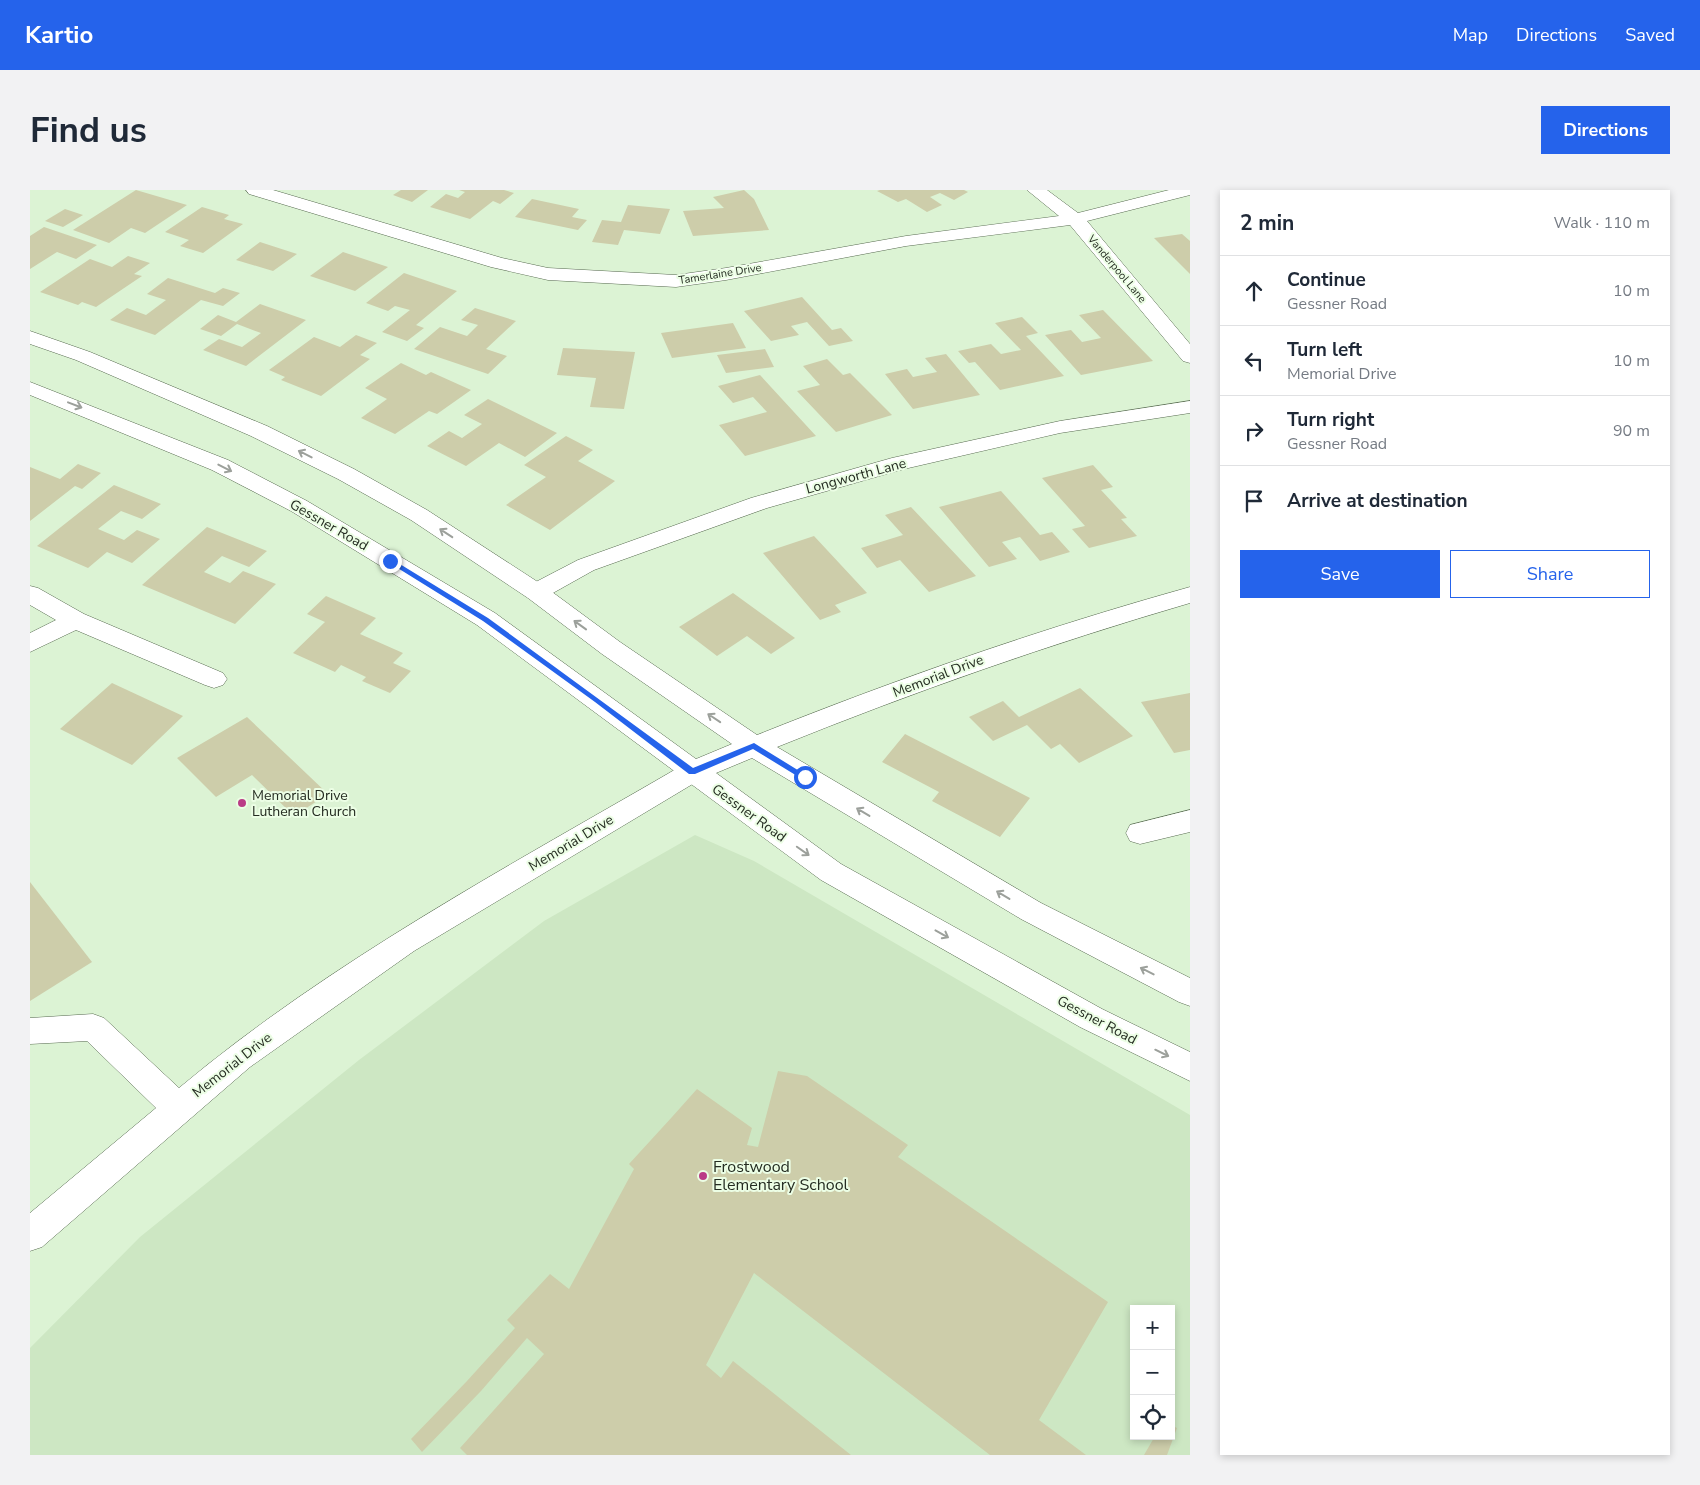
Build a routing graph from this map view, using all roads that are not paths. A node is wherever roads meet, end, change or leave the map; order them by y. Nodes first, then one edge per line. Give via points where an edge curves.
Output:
1 (254, 190) edge
2 (1036, 190) edge
3 (1190, 190) edge
4 (1075, 219) junction
5 (30, 337) edge
6 (1190, 357) edge
7 (30, 388) edge
8 (1190, 407) edge
9 (536, 592) junction
10 (30, 594) edge
11 (1190, 595) edge
12 (75, 620) junction
13 (30, 643) edge
14 (214, 679) dead end
15 (754, 746) junction
16 (692, 772) junction
17 (1190, 821) edge
18 (1140, 833) dead end
19 (1190, 993) edge
20 (30, 1031) edge
21 (1190, 1067) edge
22 (178, 1108) junction
23 (30, 1236) edge

1 - 4 main road, Tamerlaine Drive via 498,263 548,274 676,281 906,241
2 - 4 main road, Vanderpool Lane
3 - 4 main road, Tamerlaine Drive
4 - 6 main road, Vanderpool Lane
9 -> 5 main road via 419,515 346,474 259,431 84,356
7 -> 16 main road, Gessner Road via 220,465 299,506 486,619
8 - 9 main road, Longworth Lane via 1060,427 900,463 778,497 586,565
15 -> 9 main road
10 - 12 main road
11 - 15 main road, Memorial Drive via 985,658
12 - 13 main road
12 - 14 main road
15 - 16 main road, Memorial Drive
19 -> 15 main road via 1031,912
16 -> 21 main road, Gessner Road via 831,872 1091,1018
16 - 22 main road, Memorial Drive via 404,942 239,1057
17 - 18 main road
20 - 22 main road via 93,1027
22 - 23 main road, Memorial Drive

